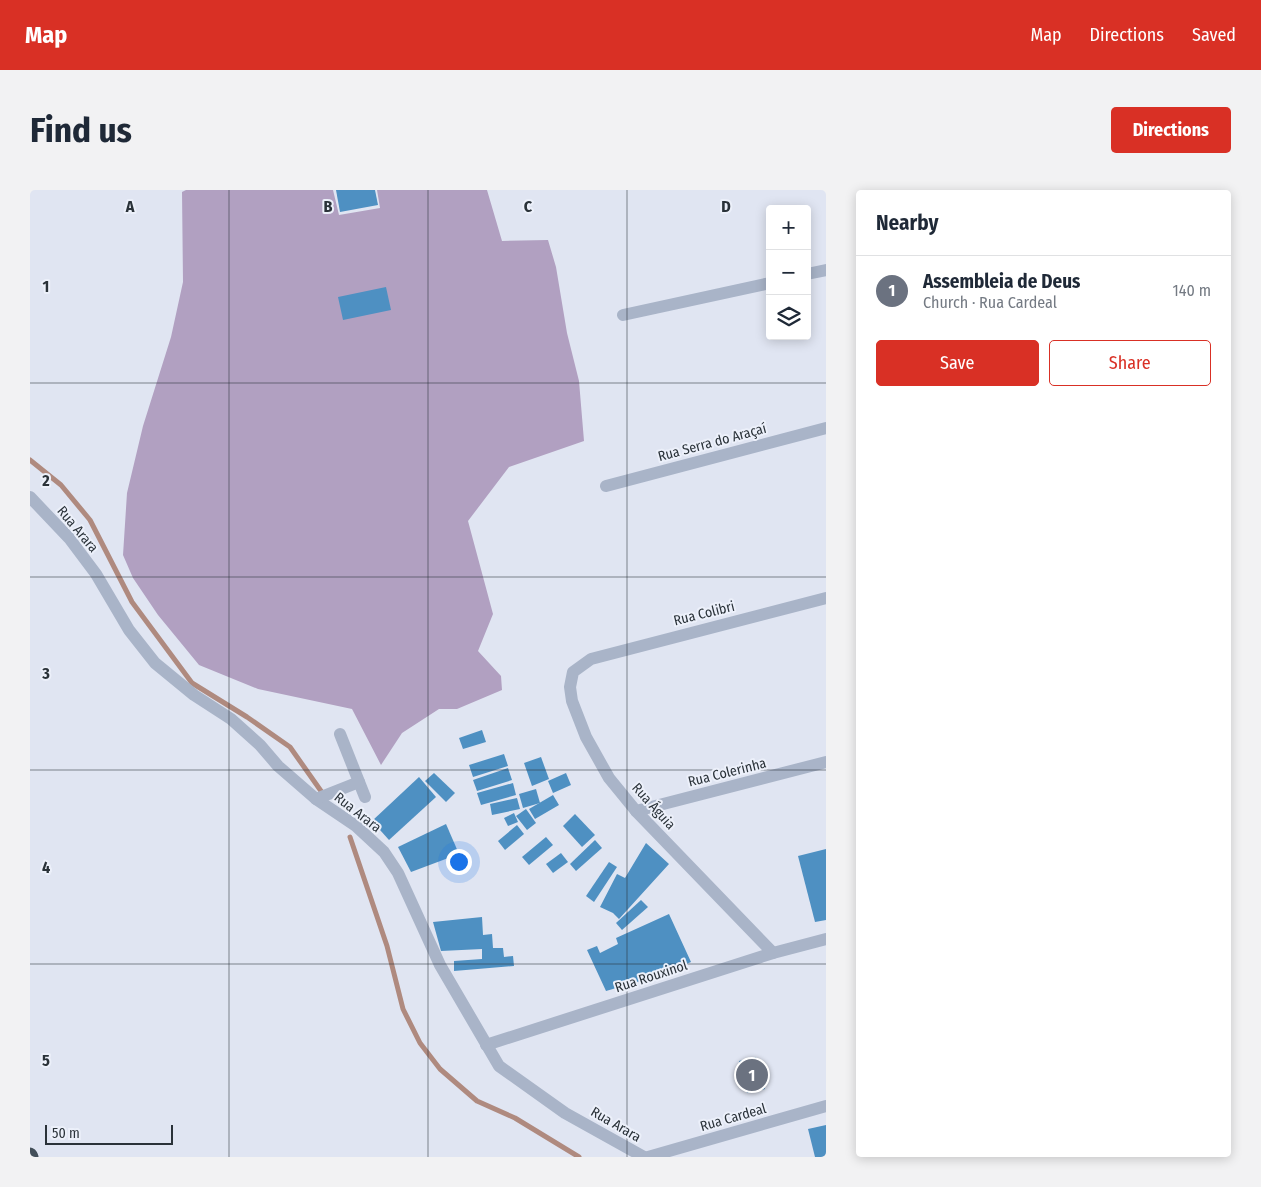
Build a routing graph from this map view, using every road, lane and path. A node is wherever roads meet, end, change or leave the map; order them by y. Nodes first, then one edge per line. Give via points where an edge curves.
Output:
1 (826, 270) edge
2 (811, 273) edge
3 (766, 284) edge
4 (623, 315) dead end
5 (826, 428) edge
6 (606, 486) dead end
7 (30, 498) edge
8 (826, 598) edge
9 (590, 659) joint
10 (340, 734) dead end
11 (826, 762) edge
12 (358, 782) junction
13 (364, 797) dead end
14 (316, 799) junction
15 (636, 810) junction
16 (826, 939) edge
17 (773, 953) junction
18 (486, 1045) junction
19 (826, 1106) edge
20 (644, 1157) edge
21 (648, 1157) edge

1 - 2 street
3 - 4 street
5 - 6 street, Rua Serra do Araçaí
7 - 14 street, Rua Arara via 69,538 96,574 129,630 156,663 194,695 231,719
8 - 9 street, Rua Colibri
9 - 15 street, Rua Águia via 573,672 572,701 586,737 609,778
10 - 12 street
11 - 15 street, Rua Colerinha
12 - 13 street
12 - 14 street
14 - 18 street, Rua Arara via 356,826 384,852 398,873 440,965
15 - 17 street, Rua Águia
16 - 17 street, Rua Rouxinol
17 - 18 street, Rua Rouxinol
18 - 20 street, Rua Arara via 499,1066 565,1113
19 - 21 street, Rua Cardeal

